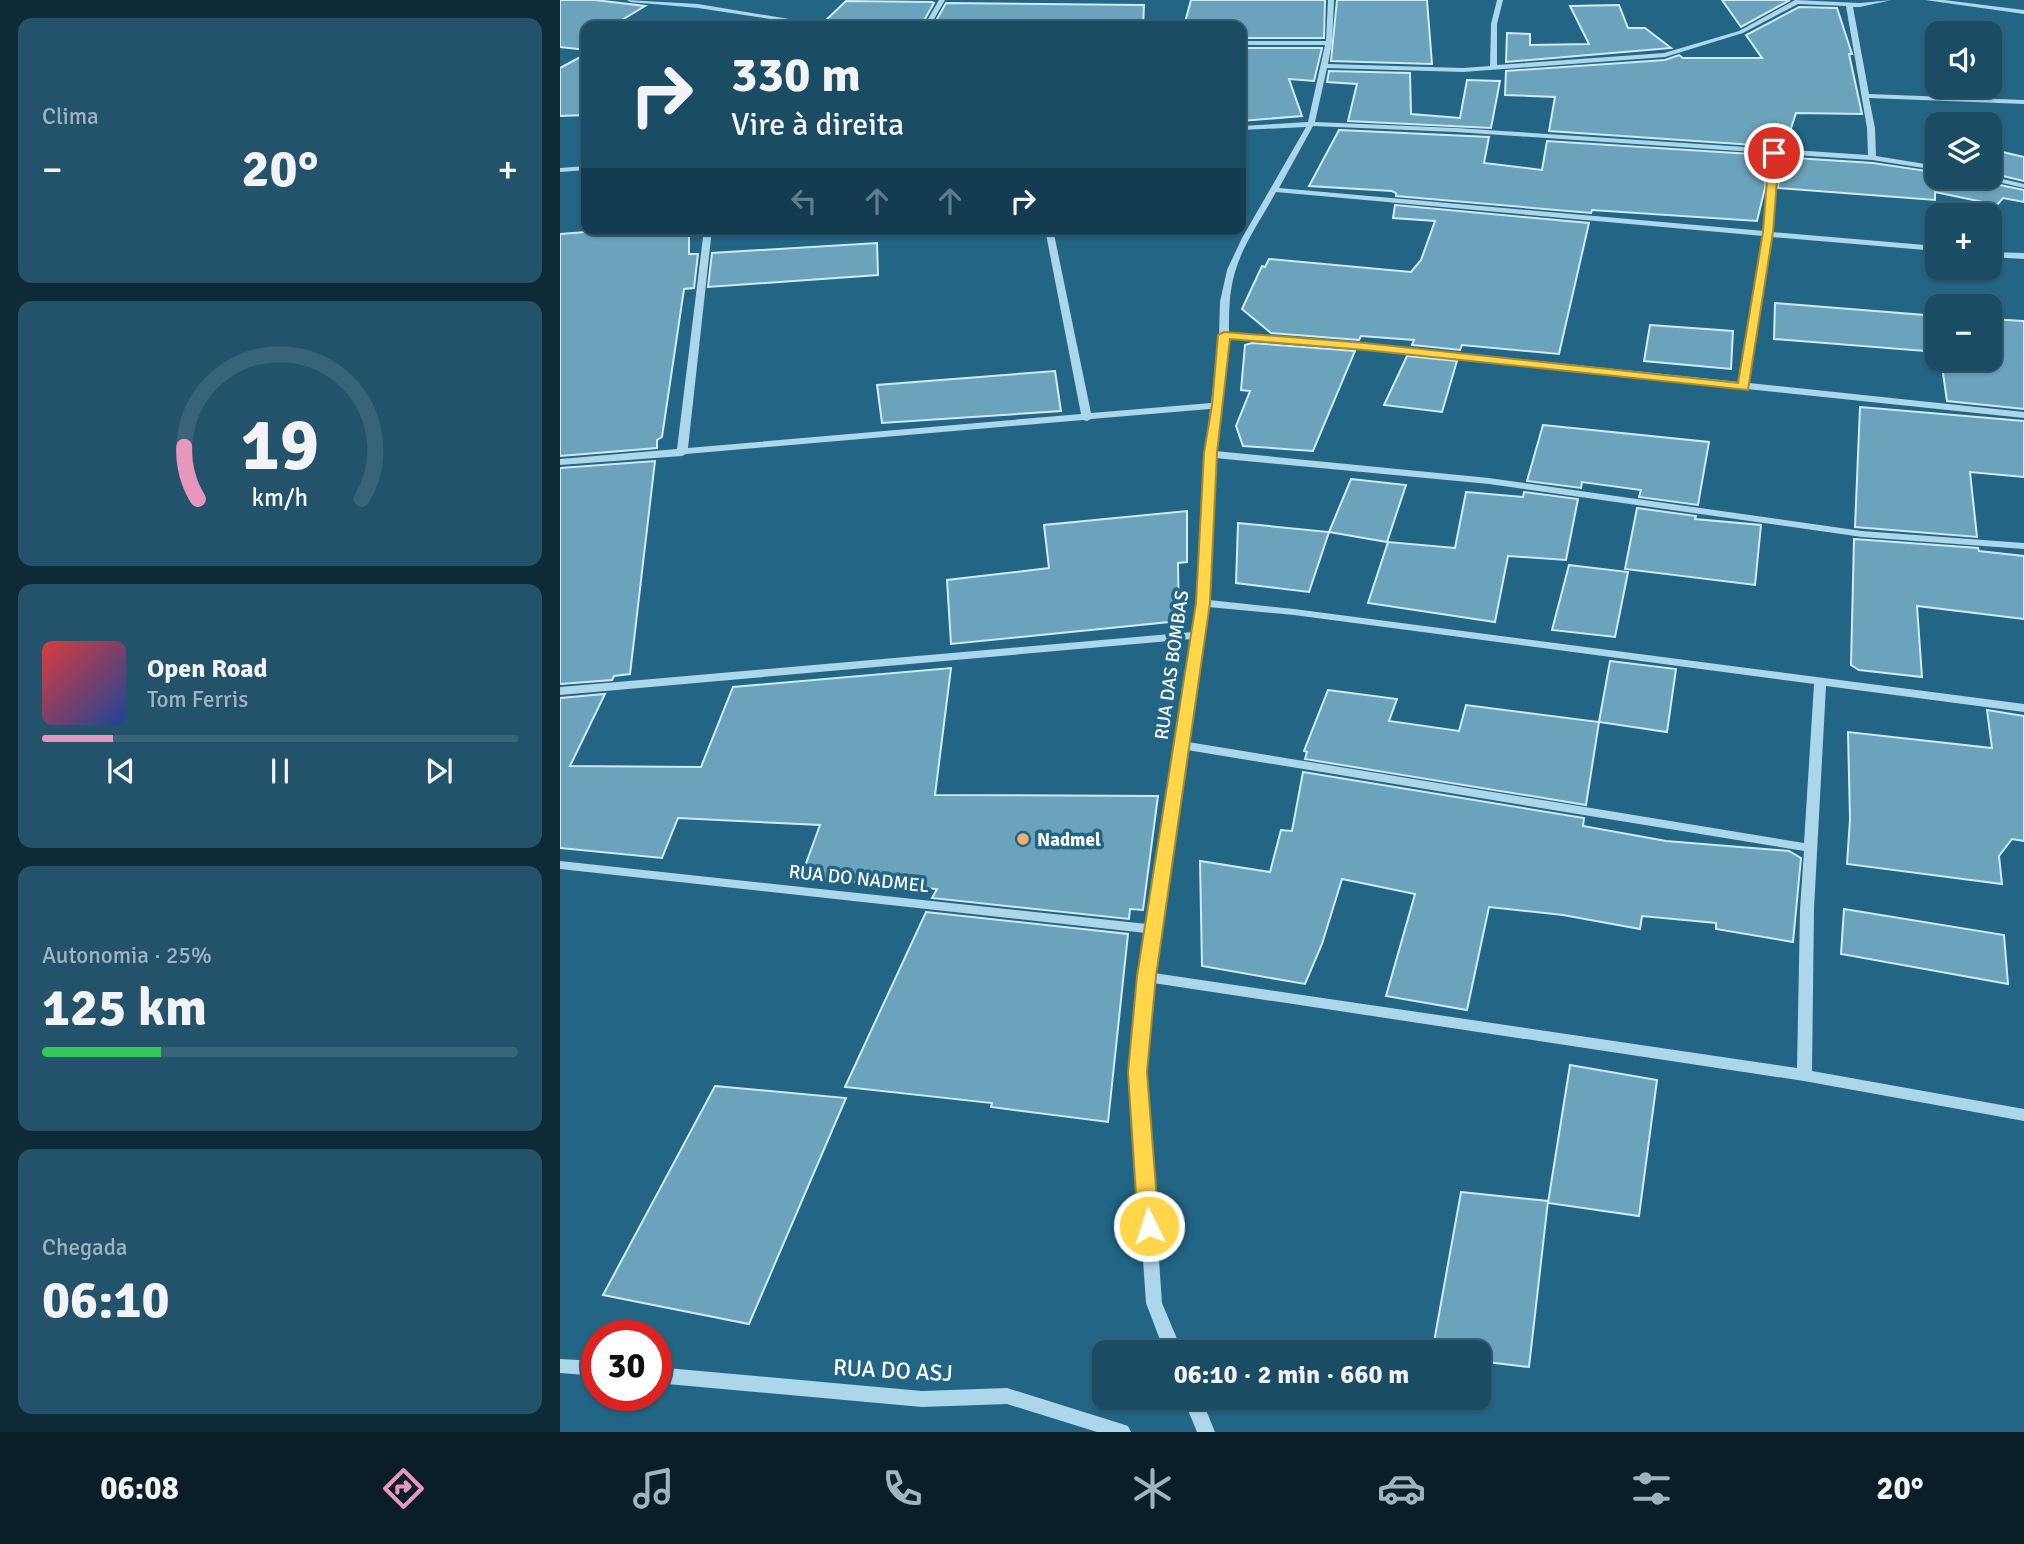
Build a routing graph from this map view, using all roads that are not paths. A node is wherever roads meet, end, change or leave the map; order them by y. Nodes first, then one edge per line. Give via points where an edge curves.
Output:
1 (629, 0) edge
2 (942, 0) edge
3 (1331, 0) edge
4 (1500, 0) edge
5 (1889, 0) edge
6 (1928, 0) edge
7 (1800, 1) edge
8 (1983, 3) edge
9 (1849, 5) junction
10 (2024, 12) edge
11 (796, 21) edge
12 (930, 21) edge
13 (1246, 43) edge
14 (1329, 43) junction
15 (1324, 66) junction
16 (1493, 68) junction
17 (1866, 96) junction
18 (2024, 102) edge
19 (1311, 124) junction
20 (1246, 128) edge
21 (1774, 153) junction
22 (1872, 158) junction
23 (1925, 166) edge
24 (581, 168) edge
25 (560, 170) edge
26 (2002, 181) edge
27 (2024, 186) edge
28 (1275, 190) junction
29 (1768, 232) junction
30 (707, 235) edge
31 (1050, 235) edge
32 (1925, 248) edge
33 (2002, 255) edge
34 (2024, 256) edge
35 (1224, 335) junction
36 (1744, 387) junction
37 (1218, 405) junction
38 (2024, 415) edge
39 (1087, 418) junction
40 (682, 453) junction
41 (1210, 453) junction
42 (560, 462) edge
43 (2024, 546) edge
44 (1203, 603) junction
45 (1199, 635) junction
46 (1820, 681) junction
47 (560, 691) edge
48 (2024, 708) edge
49 (1180, 745) junction
50 (1811, 848) junction
51 (560, 865) edge
52 (1153, 929) junction
53 (1146, 976) junction
54 (1804, 1075) junction
55 (2024, 1115) edge
56 (1169, 1340) edge
57 (560, 1366) edge
58 (581, 1368) edge
59 (672, 1376) edge
60 (1197, 1410) edge
61 (1122, 1432) edge
62 (1206, 1432) edge

1 - 11 street
2 - 12 street
3 - 14 street, RUA DAS BOMBAS
4 - 16 street via 1494,24
5 - 9 street
6 - 8 street
7 - 9 street
7 - 16 street via 1741,32 1665,55
8 - 10 street
9 - 17 street
13 - 14 street
14 - 15 street, RUA DAS BOMBAS
15 - 16 street
15 - 19 street, RUA DAS BOMBAS
17 - 18 street
17 - 22 street
19 - 20 street
19 - 21 street
19 - 28 street, RUA DAS BOMBAS
21 - 22 street
21 - 29 street
22 - 23 street
24 - 25 street
26 - 27 street
28 - 29 street
28 - 35 street, RUA DAS BOMBAS via 1231,271 1224,302
29 - 32 street
29 - 36 street
30 - 40 street
31 - 39 street
33 - 34 street
35 - 36 street
35 - 37 street, RUA DAS BOMBAS
36 - 38 street
37 - 39 street
37 - 41 street, RUA DAS BOMBAS
39 - 40 street
40 - 42 street
41 - 43 street via 1489,481 1862,534
41 - 44 street, RUA DAS BOMBAS
44 - 45 street, RUA DAS BOMBAS
44 - 46 street
45 - 47 street
45 - 49 street, RUA DAS BOMBAS
46 - 48 street
46 - 50 street
49 - 50 street
49 - 52 street, RUA DAS BOMBAS
50 - 54 street
51 - 52 street, RUA DO NADMEL
52 - 53 street, RUA DAS BOMBAS
53 - 54 street
53 - 56 street, RUA DAS BOMBAS via 1138,1072 1154,1303
54 - 55 street
57 - 58 street
59 - 61 street, RUA DO ASJ via 922,1399 1007,1396
60 - 62 street

